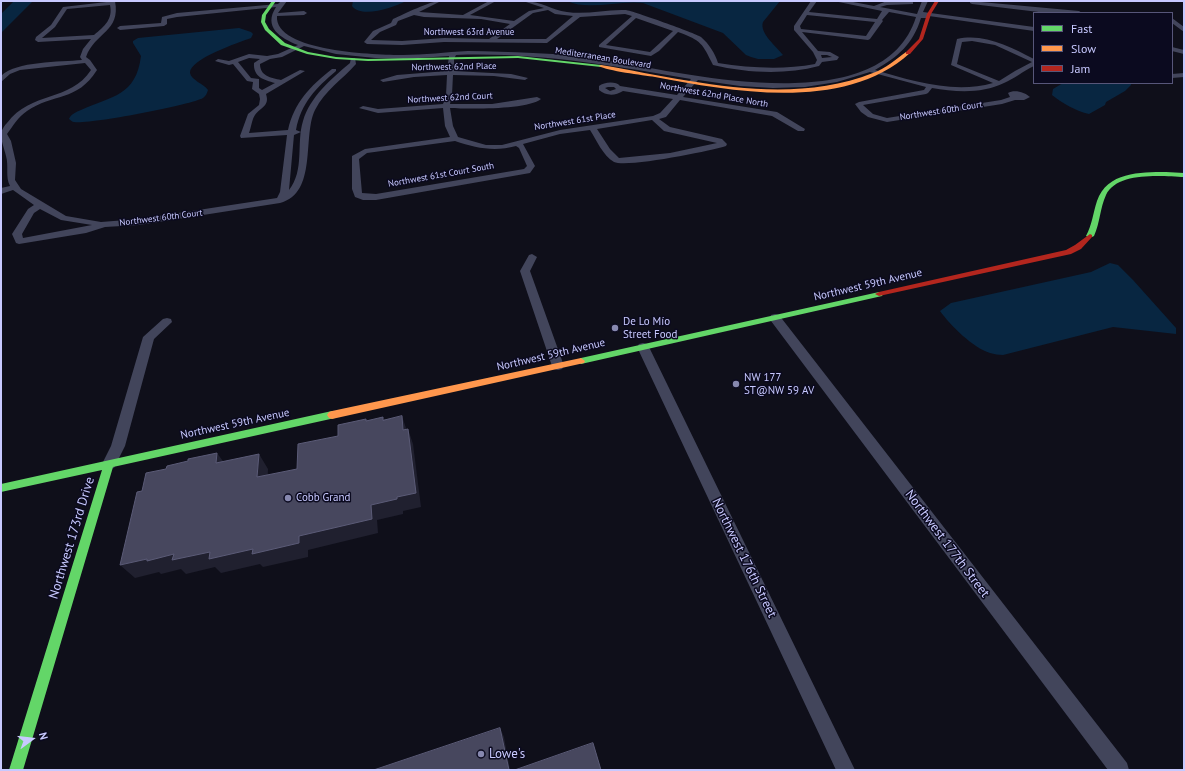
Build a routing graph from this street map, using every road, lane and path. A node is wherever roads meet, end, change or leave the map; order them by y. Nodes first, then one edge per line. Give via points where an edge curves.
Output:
1 (438, 1) edge
2 (493, 1) edge
3 (526, 1) edge
4 (814, 1) edge
5 (838, 1) edge
6 (925, 1) edge
7 (937, 1) edge
8 (113, 2) edge
9 (972, 2) dead end
10 (276, 3) edge
11 (911, 3) dead end
12 (88, 5) edge
13 (876, 6) junction
14 (547, 9) junction
15 (888, 10) junction
16 (1047, 12) edge
17 (304, 13) dead end
18 (414, 13) junction
19 (805, 13) junction
20 (274, 15) junction
21 (578, 15) junction
22 (924, 15) junction
23 (465, 16) junction
24 (636, 16) junction
25 (880, 21) junction
26 (1173, 21) edge
27 (514, 22) junction
28 (120, 28) dead end
29 (1033, 29) edge
30 (677, 30) junction
31 (798, 30) junction
32 (1184, 30) edge
33 (76, 32) dead end
34 (97, 37) junction
35 (69, 39) junction
36 (491, 40) junction
37 (59, 45) dead end
38 (296, 47) junction
39 (1173, 49) edge
40 (816, 53) junction
41 (1183, 53) edge
42 (483, 55) junction
43 (56, 57) dead end
44 (356, 57) junction
45 (452, 57) junction
46 (267, 58) junction
47 (820, 60) junction
48 (88, 61) junction
49 (218, 61) dead end
50 (1033, 61) edge
51 (235, 62) junction
52 (1033, 64) edge
53 (50, 65) junction
54 (869, 70) junction
55 (302, 71) dead end
56 (879, 73) junction
57 (449, 74) junction
58 (795, 75) junction
59 (1184, 75) edge
60 (1173, 76) edge
61 (525, 78) dead end
62 (260, 79) junction
63 (807, 79) dead end
64 (1, 80) edge
65 (383, 80) dead end
66 (694, 80) junction
67 (282, 82) junction
68 (999, 83) junction
69 (813, 86) junction
70 (930, 86) junction
71 (620, 88) dead end
72 (978, 89) junction
73 (262, 93) junction
74 (678, 98) junction
75 (1015, 98) dead end
76 (537, 99) dead end
77 (1002, 102) junction
78 (446, 106) junction
79 (363, 108) dead end
80 (654, 118) junction
81 (593, 128) junction
82 (801, 129) dead end
83 (305, 131) junction
84 (291, 132) junction
85 (455, 139) junction
86 (518, 144) junction
87 (12, 163) junction
88 (1, 164) edge
89 (1184, 175) edge
90 (15, 186) junction
91 (1, 191) edge
92 (358, 195) joint
93 (280, 200) junction
94 (40, 205) junction
95 (104, 224) junction
96 (532, 257) dead end
97 (775, 318) junction
98 (167, 322) dead end
99 (643, 347) junction
100 (558, 366) junction
101 (109, 464) junction
102 (1, 488) edge
103 (16, 770) edge
104 (846, 770) edge
105 (1120, 770) edge

1 - 18 street
2 - 23 street
3 - 14 street
4 - 19 street
5 - 13 street
6 - 22 street, Mediterranean Boulevard
7 - 22 street, Mediterranean Boulevard
8 - 12 street
8 - 34 street via 115,16
9 - 16 street
10 - 20 street
10 - 28 street via 178,15 164,18 164,24
10 - 38 street, Mediterranean Boulevard via 263,16 263,25 271,36
11 - 13 street via 886,3
12 - 35 street via 65,8 53,26 38,37 38,40
13 - 15 street
14 - 21 street
14 - 27 street via 531,12
15 - 22 street
15 - 25 street via 884,12
17 - 20 street
18 - 23 street
18 - 36 street, Northwest 63rd Avenue via 376,31 367,42
19 - 25 street
19 - 31 street via 797,26
20 - 38 street, Mediterranean Boulevard via 274,24 278,30
21 - 24 street via 626,12
21 - 36 street, Northwest 63rd Avenue via 547,41
22 - 29 street
22 - 54 street, Mediterranean Boulevard via 911,37 887,59
22 - 56 street, Mediterranean Boulevard via 921,40 907,56
23 - 27 street
24 - 30 street
24 - 30 street via 601,46 653,54
25 - 31 street via 868,38
26 - 32 street
27 - 36 street
30 - 58 street via 700,40 712,55 715,64
31 - 40 street
33 - 35 street
34 - 35 street
34 - 48 street via 84,50 83,56
35 - 37 street
36 - 42 street
38 - 44 street, Mediterranean Boulevard via 326,56
38 - 46 street via 280,56
39 - 41 street
40 - 47 street
40 - 47 street via 828,53 836,57
42 - 45 street, Mediterranean Boulevard
42 - 66 street, Mediterranean Boulevard via 550,59
43 - 53 street
44 - 45 street, Mediterranean Boulevard via 397,61
44 - 83 street via 353,64 320,94
44 - 84 street via 342,63 310,93 297,112
45 - 57 street
46 - 51 street via 249,56
46 - 62 street via 257,64
47 - 58 street via 817,65
48 - 53 street
48 - 87 street via 94,70 85,82 73,90 28,107 2,134 7,141
49 - 51 street
50 - 68 street via 997,43 959,40 954,65
51 - 62 street via 249,80
52 - 68 street
53 - 64 street via 19,68
54 - 56 street
54 - 69 street, Mediterranean Boulevard
55 - 67 street
56 - 69 street, Mediterranean Boulevard via 861,80
56 - 70 street, Northwest 60th Court
57 - 61 street, Northwest 62nd Place
57 - 65 street, Northwest 62nd Place
57 - 78 street
58 - 66 street, Mediterranean Boulevard via 768,86
58 - 69 street
59 - 60 street
62 - 67 street
62 - 73 street via 255,89
63 - 69 street
66 - 69 street, Mediterranean Boulevard via 753,89 782,90
66 - 74 street
67 - 73 street
68 - 72 street
70 - 72 street, Northwest 60th Court
70 - 77 street, Northwest 60th Court via 926,92 859,104 860,108 871,116 887,120
71 - 74 street, Northwest 62nd Place North
72 - 77 street, Northwest 60th Court
73 - 84 street via 262,106 252,114 244,136
74 - 80 street via 663,115
74 - 82 street, Northwest 62nd Place North via 774,114
75 - 77 street, Northwest 60th Court
76 - 78 street, Northwest 62nd Court via 511,104
78 - 79 street, Northwest 62nd Court via 378,110
78 - 85 street via 449,126
80 - 81 street, Northwest 61st Place
80 - 81 street via 667,129 723,144 625,161 612,157
81 - 86 street, Northwest 61st Place via 535,137
83 - 84 street
83 - 93 street via 301,176 294,190
84 - 93 street via 284,192
85 - 86 street, Northwest 61st Place via 486,147
85 - 92 street, Northwest 61st Place via 365,151 359,154 355,158
86 - 92 street, Northwest 61st Court South via 531,166 527,171 376,196
87 - 88 street
87 - 90 street via 11,180
89 - 97 street, Northwest 59th Avenue via 1134,176 1106,188 1091,237 1084,244 1068,252
90 - 91 street
90 - 94 street via 18,191
93 - 95 street, Northwest 60th Court via 139,222
94 - 95 street via 64,218
94 - 95 street, Northwest 60th Court via 31,211 17,234 19,241 86,230
96 - 100 street via 525,271
97 - 99 street, Northwest 59th Avenue
97 - 105 street, Northwest 177th Street
98 - 101 street, Northwest 173rd Drive via 150,337 118,446
99 - 100 street, Northwest 59th Avenue
99 - 104 street, Northwest 176th Street
100 - 101 street, Northwest 59th Avenue
101 - 102 street, Northwest 59th Avenue
101 - 103 street, Northwest 173rd Drive

